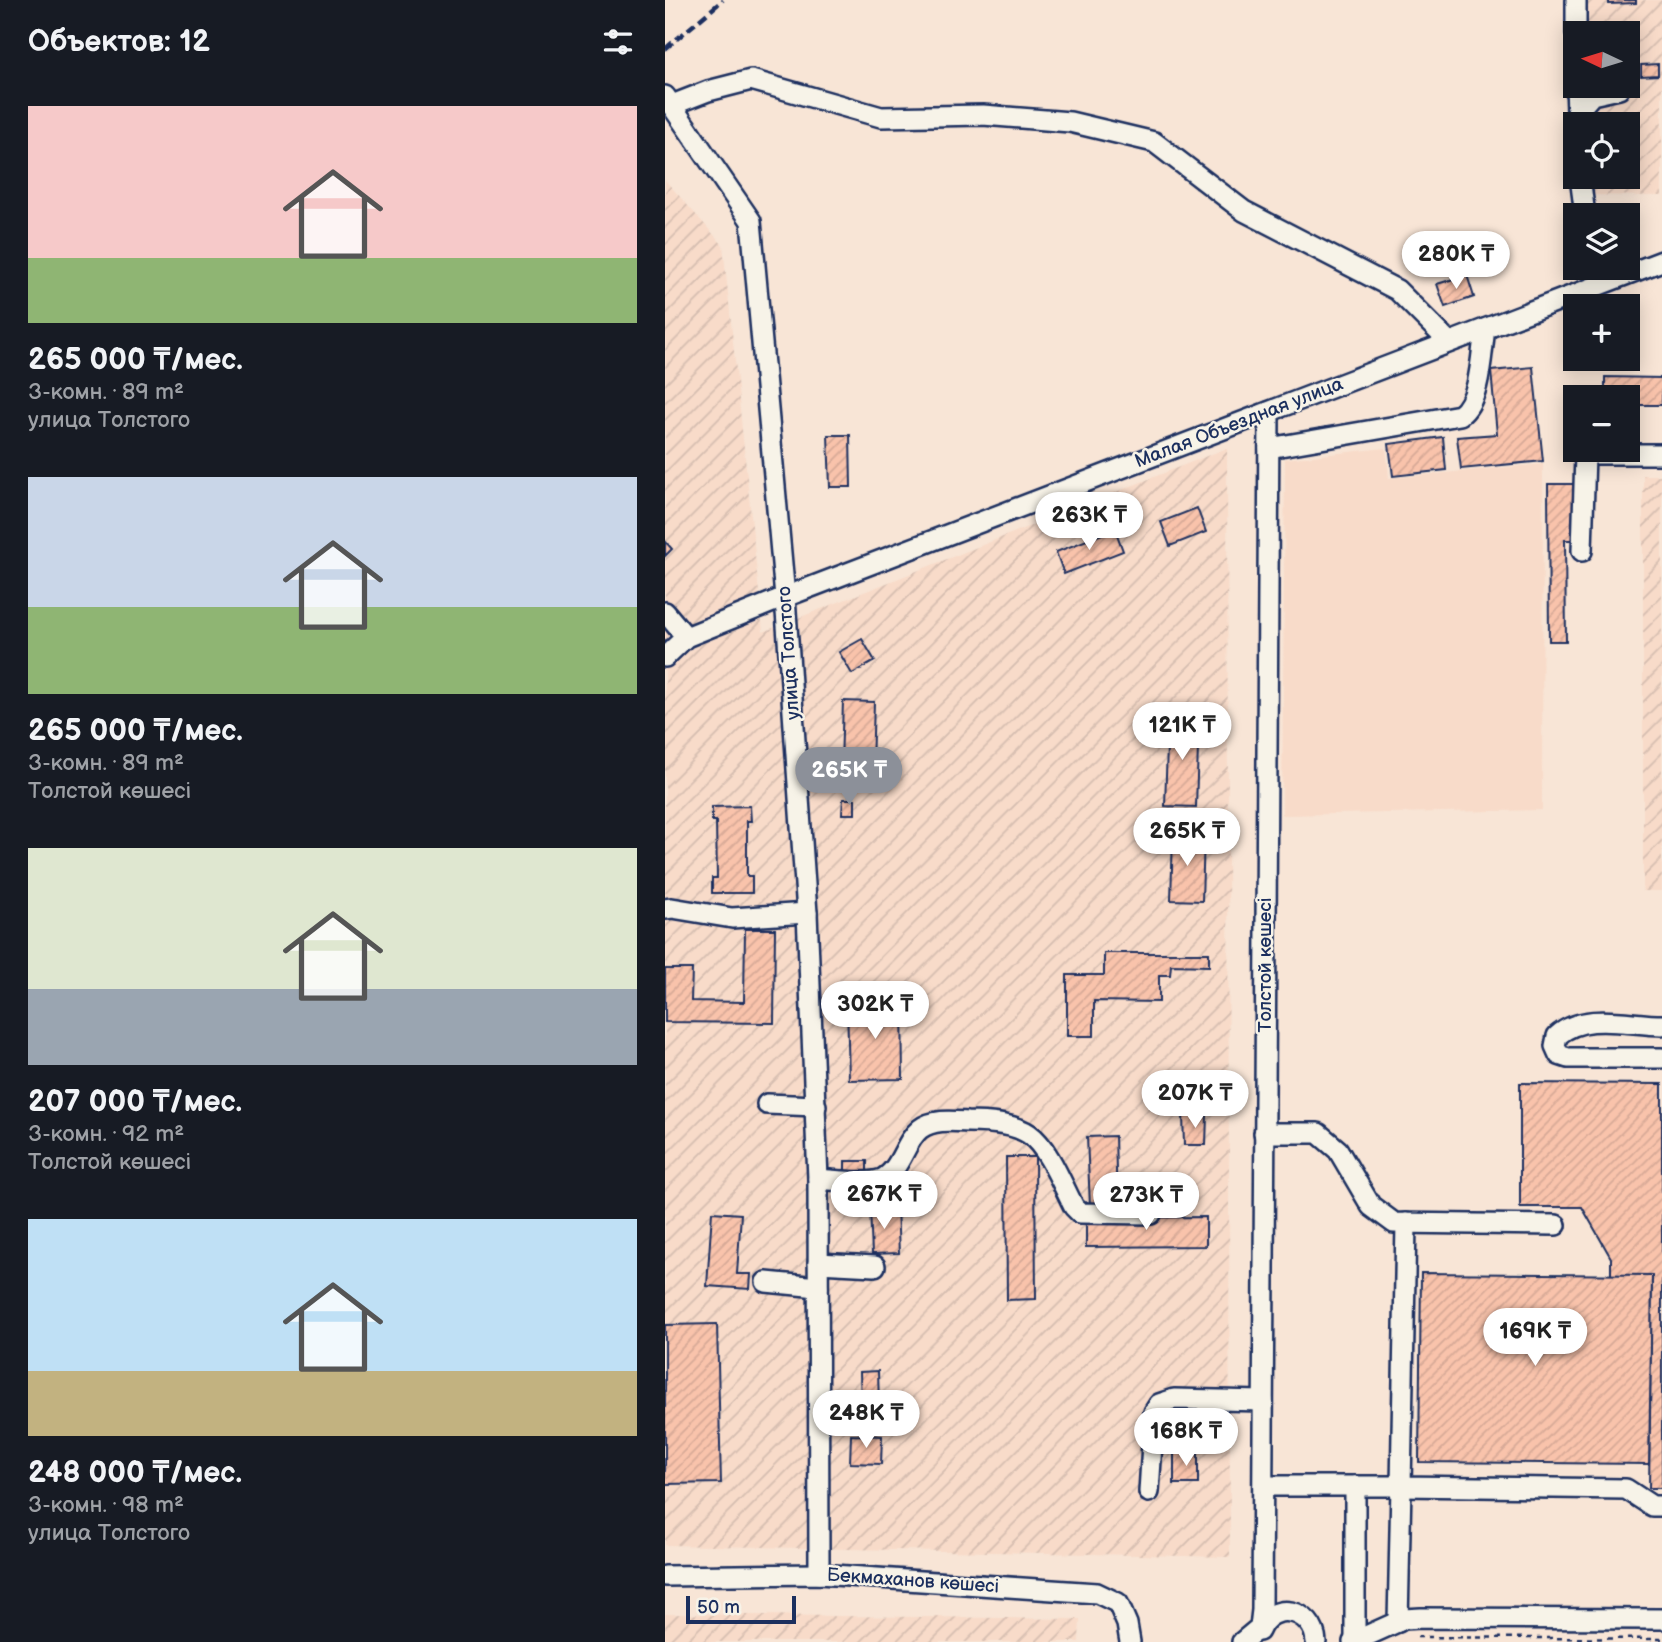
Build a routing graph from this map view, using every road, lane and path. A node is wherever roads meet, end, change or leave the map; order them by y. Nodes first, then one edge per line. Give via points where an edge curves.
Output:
1 (1576, 0) edge
2 (1576, 21) edge
3 (668, 101) edge
4 (1662, 261) edge
5 (1640, 266) edge
6 (1592, 280) edge
7 (1485, 329) junction
8 (1450, 342) junction
9 (1269, 412) junction
10 (1269, 448) junction
11 (1662, 454) edge
12 (1582, 551) dead end
13 (785, 597) junction
14 (665, 612) edge
15 (686, 637) junction
16 (665, 657) edge
17 (665, 909) edge
18 (807, 913) junction
19 (1662, 1025) edge
20 (1662, 1058) edge
21 (767, 1104) dead end
22 (816, 1106) junction
23 (1264, 1133) junction
24 (818, 1179) junction
25 (1151, 1214) dead end
26 (1406, 1223) junction
27 (1556, 1225) dead end
28 (818, 1263) junction
29 (875, 1266) dead end
30 (766, 1282) dead end
31 (818, 1287) junction
32 (1263, 1401) junction
33 (1263, 1486) junction
34 (1355, 1486) junction
35 (1401, 1486) junction
36 (1149, 1492) dead end
37 (1662, 1506) edge
38 (1263, 1560) junction
39 (820, 1574) junction
40 (665, 1576) edge
41 (1294, 1612) junction
42 (1662, 1619) edge
43 (1404, 1629) junction
44 (1259, 1635) edge
45 (1479, 1637) junction
46 (1662, 1639) edge
47 (1130, 1642) edge
48 (1242, 1642) edge
49 (1316, 1642) edge
50 (1354, 1642) edge
51 (1483, 1642) edge

1 - 2 street
3 - 8 street via 751,80 881,117 983,116 1070,122 1154,142 1244,211 1397,290
3 - 13 street, улица Толстого via 751,221
4 - 5 street, Малая Объездная улица
6 - 7 street, Малая Объездная улица
7 - 8 street, Малая Объездная улица
7 - 10 street via 1475,395 1460,415
8 - 9 street, Малая Объездная улица
9 - 10 street, Толстой көшесі
9 - 13 street, Малая Объездная улица
10 - 23 street, Толстой көшесі
11 - 12 street via 1585,454
13 - 15 street, Малая Объездная улица
13 - 18 street, улица Толстого
14 - 15 street
15 - 16 street, Малая Объездная улица
17 - 18 street via 731,918
18 - 22 street, улица Толстого
19 - 20 street via 1576,1023 1557,1036 1555,1046 1559,1055 1569,1058
21 - 22 street
22 - 24 street, улица Толстого
23 - 26 street via 1318,1133 1338,1150 1371,1206 1394,1223
23 - 32 street, Толстой көшесі
24 - 25 street via 881,1180 923,1126 942,1121 976,1122 1014,1127 1030,1135 1080,1213
24 - 28 street, улица Толстого
26 - 27 street
26 - 35 street
28 - 29 street
28 - 31 street, улица Толстого
30 - 31 street
31 - 39 street, улица Толстого
32 - 33 street, Толстой көшесі
32 - 36 street via 1174,1399 1159,1404 1154,1412
33 - 34 street
33 - 38 street, Толстой көшесі
34 - 35 street
34 - 50 street
35 - 37 street via 1626,1489 1652,1506
35 - 43 street
38 - 41 street via 1277,1593
38 - 44 street
39 - 40 street, Бекмаханов көшесі
39 - 47 street, Бекмаханов көшесі via 1097,1593 1118,1603
41 - 44 street via 1275,1613 1266,1619
41 - 49 street via 1310,1622
42 - 43 street via 1421,1618
43 - 45 path
43 - 50 street
44 - 48 street
45 - 46 path
45 - 51 path

